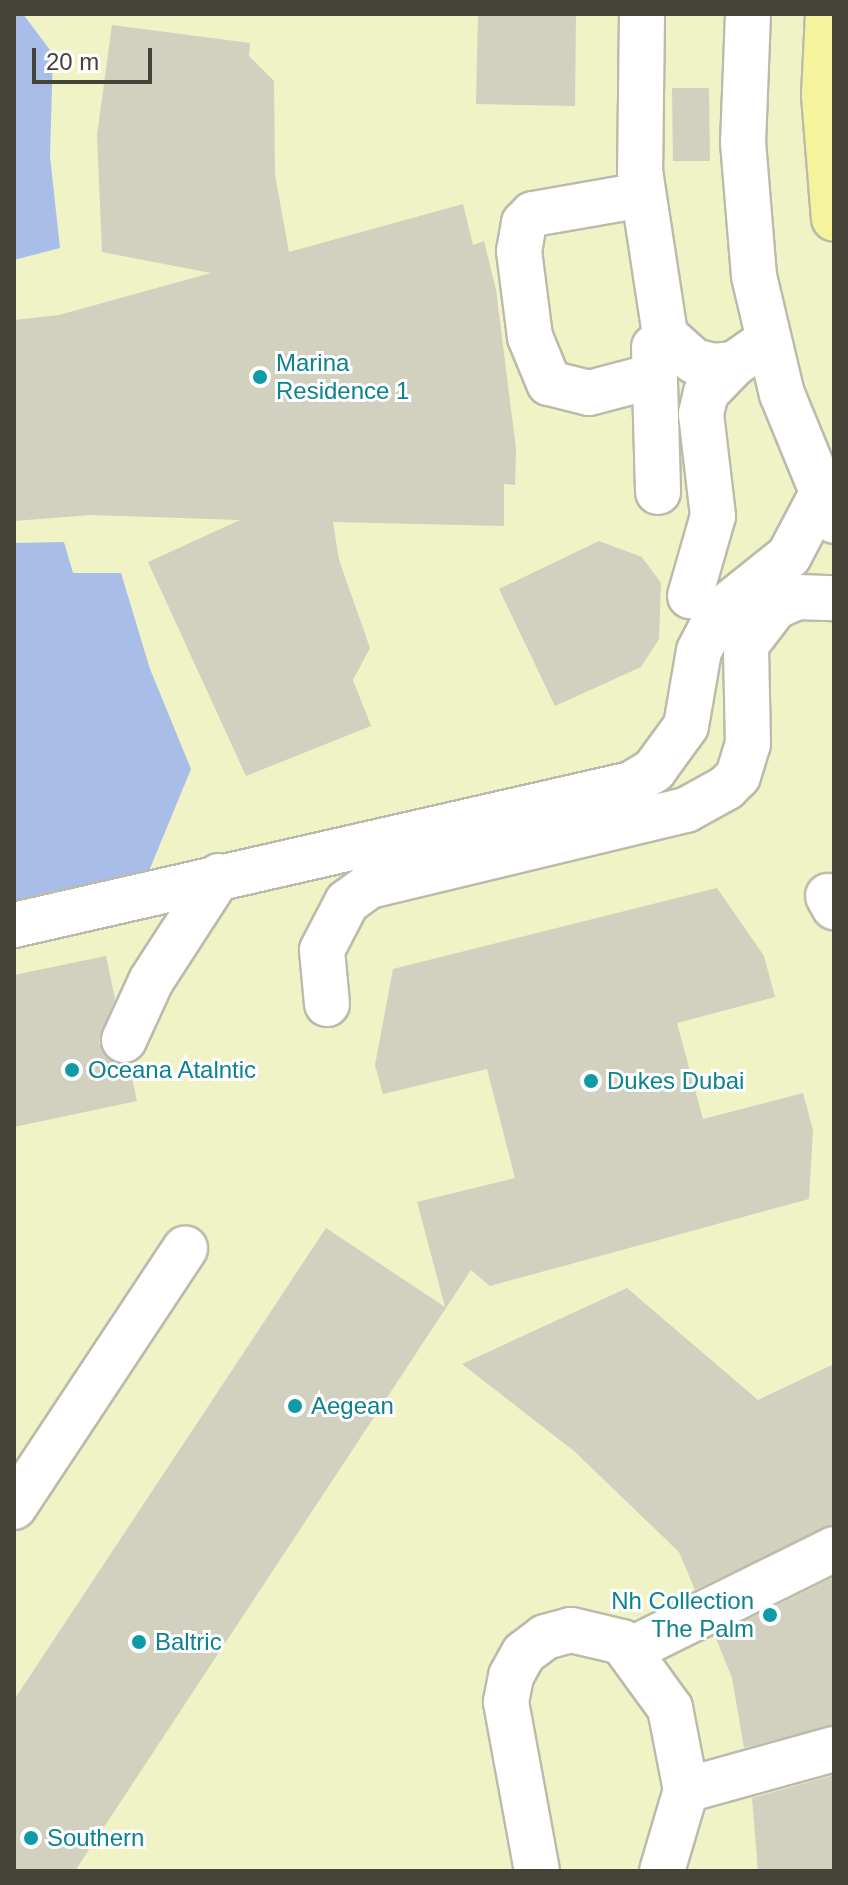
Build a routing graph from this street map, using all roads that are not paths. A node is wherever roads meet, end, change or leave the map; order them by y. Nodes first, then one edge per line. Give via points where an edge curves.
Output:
1 (642, 14) edge
2 (748, 14) edge
3 (828, 14) edge
4 (642, 195) junction
5 (834, 219) edge
6 (659, 316) junction
7 (750, 353) junction
8 (654, 376) junction
9 (658, 492) dead end
10 (828, 508) edge
11 (690, 596) dead end
12 (834, 598) edge
13 (686, 726) junction
14 (726, 788) junction
15 (219, 876) junction
16 (14, 925) edge
17 (327, 1004) dead end
18 (124, 1040) dead end
19 (185, 1249) dead end
20 (14, 1507) edge
21 (834, 1549) edge
22 (630, 1650) junction
23 (834, 1749) edge
24 (686, 1790) junction
25 (537, 1871) edge
26 (662, 1871) edge

1 - 4 street
2 - 7 street
3 - 5 main road via 824,95
4 - 6 street
4 - 8 street via 533,214 524,223 519,251 530,337 549,383 589,393
6 - 7 street via 665,335 694,361
6 - 8 street
7 - 10 street
7 - 11 street via 706,393 701,414 713,516
8 - 9 street
10 - 13 street via 789,556 733,595 707,631
12 - 14 street via 797,597 775,607 752,634 742,668 745,760
13 - 14 street
13 - 15 street via 654,770 631,784 330,856
14 - 17 street via 686,810 369,886 347,902 322,950
15 - 16 street
15 - 18 street via 151,981
19 - 20 street
21 - 22 street
22 - 24 street via 670,1708
22 - 25 street via 597,1631 571,1630 524,1653 511,1676 506,1702
23 - 24 street
24 - 26 street

